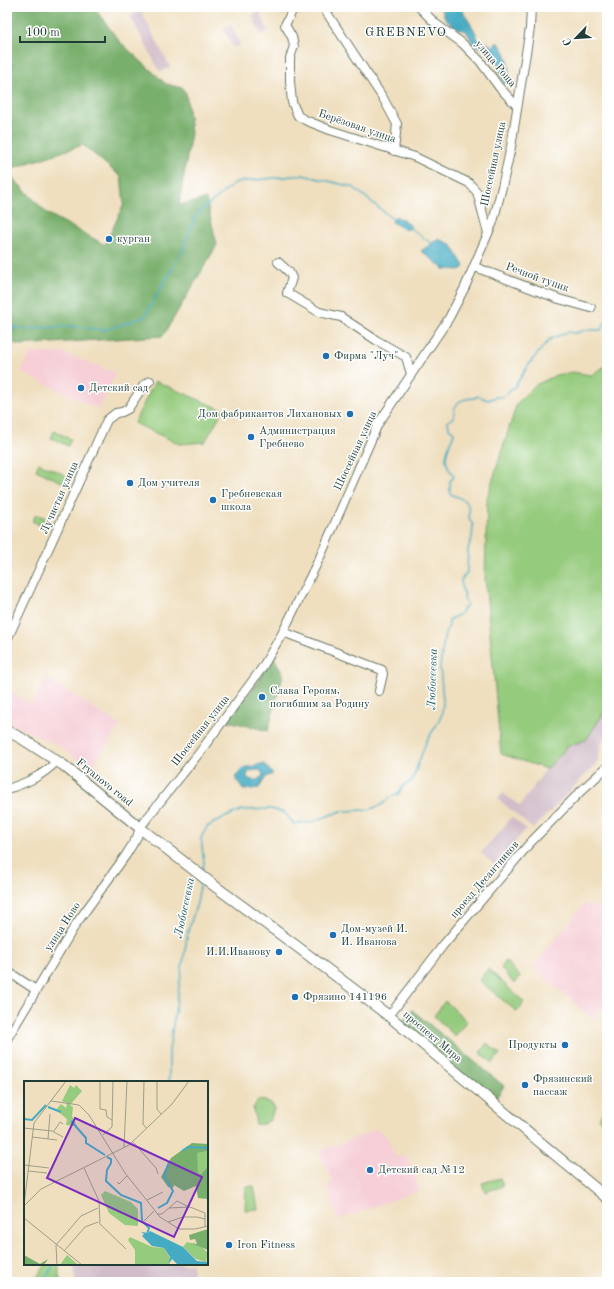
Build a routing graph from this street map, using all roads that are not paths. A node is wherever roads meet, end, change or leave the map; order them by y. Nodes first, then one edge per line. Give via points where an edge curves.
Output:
1 (294, 7) edge
2 (323, 7) edge
3 (419, 7) edge
4 (531, 7) edge
5 (517, 106) junction
6 (394, 151) junction
7 (482, 206) junction
8 (496, 210) junction
9 (488, 233) junction
10 (278, 262) dead end
11 (475, 267) junction
12 (592, 308) dead end
13 (410, 374) junction
14 (150, 380) dead end
15 (283, 632) junction
16 (7, 640) edge
17 (379, 691) dead end
18 (7, 731) edge
19 (57, 761) junction
20 (607, 767) edge
21 (7, 789) edge
22 (140, 828) junction
23 (181, 860) joint
24 (7, 971) edge
25 (36, 990) junction
26 (389, 1016) junction
27 (7, 1039) edge
28 (607, 1198) edge

1 - 6 street, Берёзовая улица via 285,25 294,46 290,58 290,82 292,102 298,116 330,130
2 - 6 street via 383,98 397,124
3 - 5 street, улица Роща via 480,61
4 - 5 street, Шоссейная улица
5 - 8 street, Шоссейная улица via 511,147
6 - 7 street, Берёзовая улица via 415,157 470,183 477,192
7 - 8 street
7 - 9 street, Берёзовая улица
8 - 9 street, Шоссейная улица
9 - 11 street, Шоссейная улица
10 - 13 street via 292,278 288,293 319,312 341,318 406,357
11 - 12 street, Речной тупик via 559,299
11 - 13 street, Шоссейная улица via 448,318
13 - 15 street, Шоссейная улица via 378,424 336,523
14 - 16 street, Лучистая улица via 128,409 113,414 107,420
15 - 17 street via 382,670 384,674
15 - 22 street, Шоссейная улица via 262,668
18 - 19 main road, Fryanovo road
19 - 21 street via 47,771 24,784
19 - 22 main road, Fryanovo road
20 - 26 street, проезд Десантников via 525,849 444,944
22 - 23 main road, Fryanovo road
22 - 25 street, улица Ново via 126,855 76,924
23 - 26 main road, проспект Мира
24 - 25 street
25 - 27 street, улица Ново
26 - 28 main road, проспект Мира

